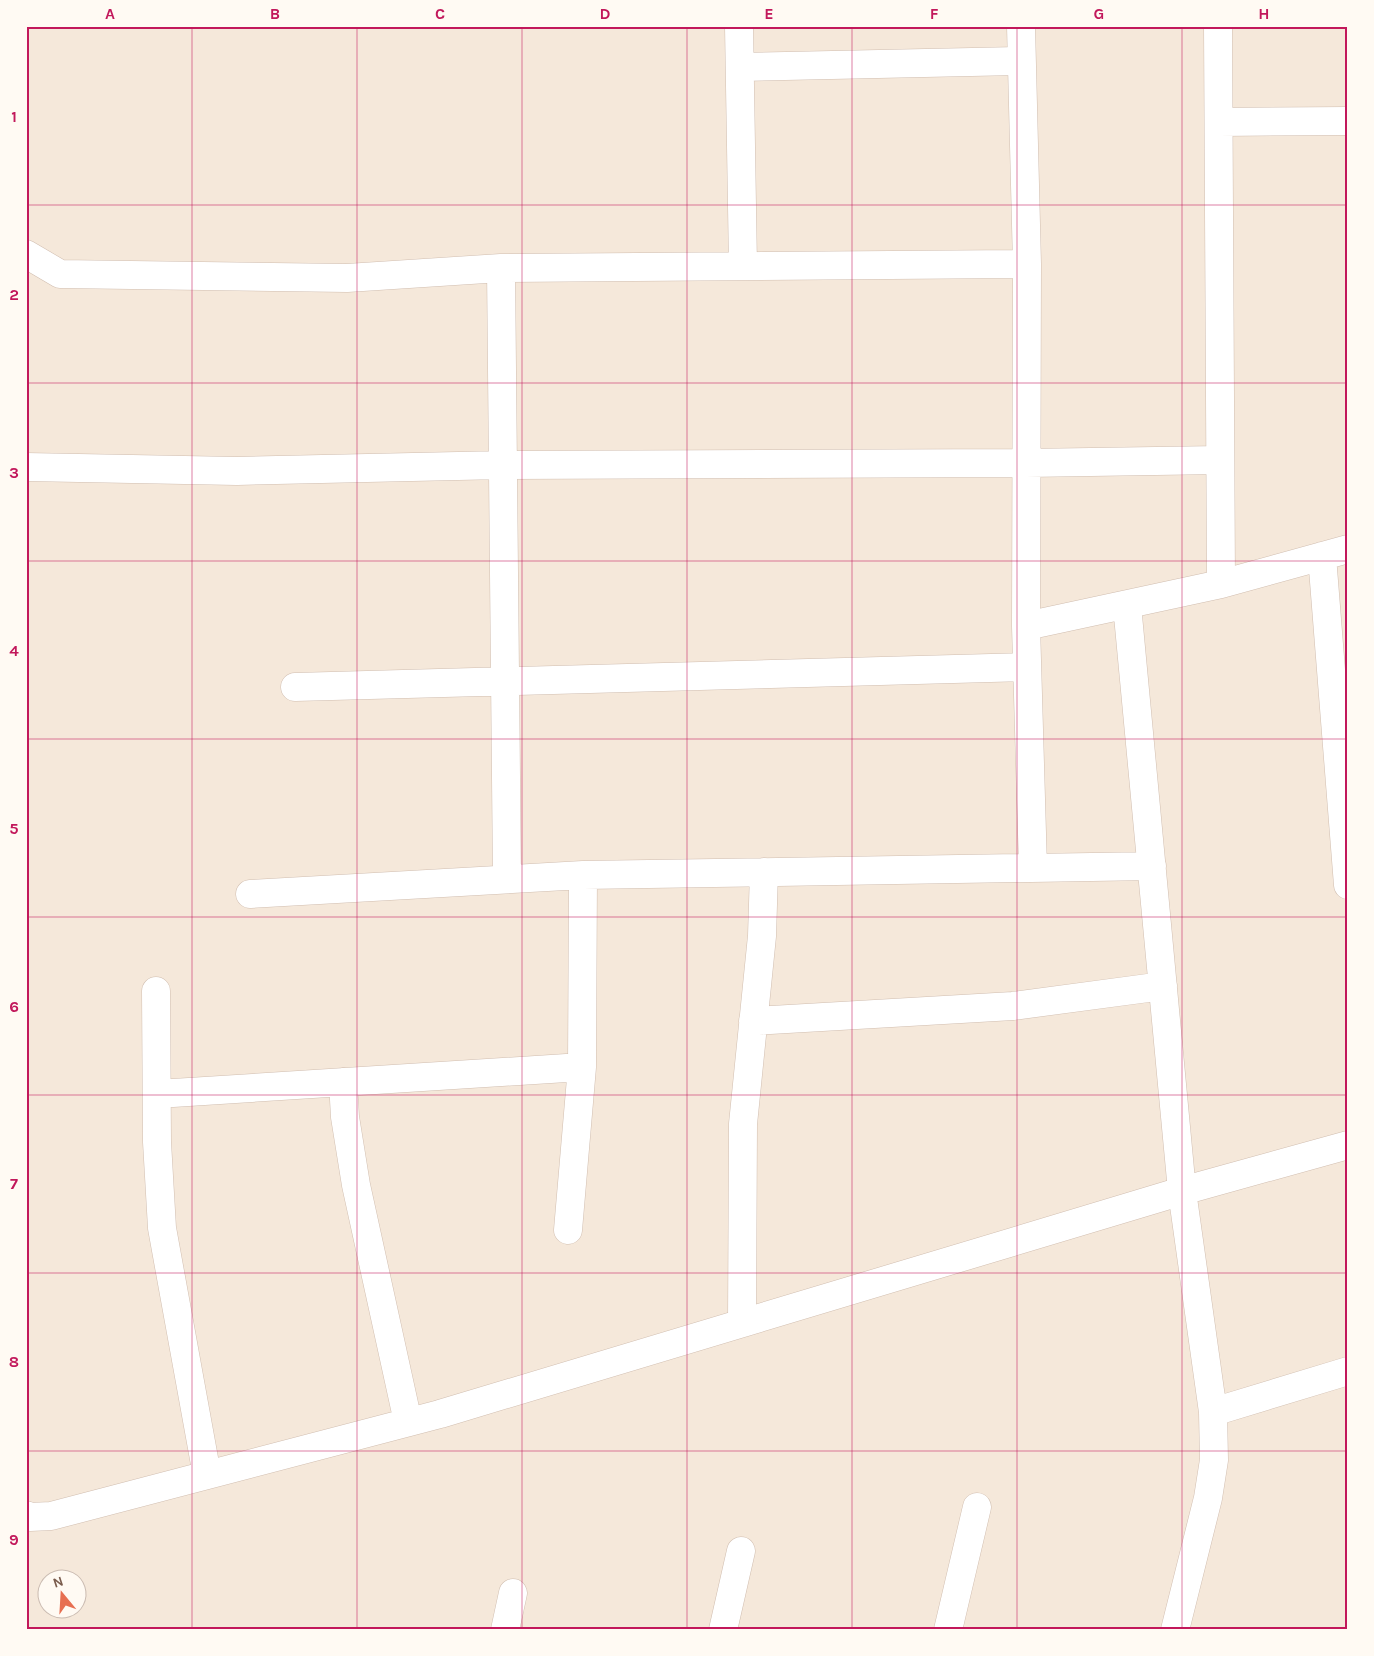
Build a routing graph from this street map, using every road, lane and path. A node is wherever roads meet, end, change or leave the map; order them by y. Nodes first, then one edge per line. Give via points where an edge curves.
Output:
1 (739, 26) edge
2 (1020, 26) edge
3 (1218, 26) edge
4 (1021, 61) junction
5 (740, 67) junction
6 (1348, 121) edge
7 (1218, 122) junction
8 (26, 254) edge
9 (1027, 264) junction
10 (743, 266) junction
11 (501, 268) junction
12 (1220, 460) junction
13 (1026, 463) junction
14 (503, 465) junction
15 (26, 467) edge
16 (1348, 549) edge
17 (1322, 556) junction
18 (1221, 584) junction
19 (1127, 605) junction
20 (1026, 626) junction
21 (1028, 667) junction
22 (505, 680) junction
23 (295, 687) dead end
24 (1152, 866) junction
25 (1033, 868) junction
26 (764, 872) junction
27 (584, 875) junction
28 (507, 879) junction
29 (1348, 885) edge
30 (250, 894) dead end
31 (1163, 986) junction
32 (156, 991) dead end
33 (753, 1022) junction
34 (582, 1067) junction
35 (343, 1082) junction
36 (157, 1094) junction
37 (1348, 1145) edge
38 (1182, 1191) junction
39 (568, 1230) dead end
40 (742, 1323) junction
41 (1348, 1371) edge
42 (1212, 1412) junction
43 (408, 1422) junction
44 (207, 1475) junction
45 (977, 1508) dead end
46 (26, 1515) edge
47 (742, 1551) dead end
48 (514, 1593) dead end
49 (505, 1630) edge
50 (724, 1630) edge
51 (948, 1630) edge
52 (1175, 1630) edge

1 - 5 street
2 - 4 street
3 - 7 street
4 - 5 street
4 - 9 street
5 - 10 street
6 - 7 street
7 - 12 street
8 - 11 street via 60,274 347,278
9 - 10 street
9 - 13 street
10 - 11 street
11 - 14 street
12 - 13 street
12 - 18 street
13 - 14 street
13 - 20 street
14 - 15 street via 237,471
14 - 22 street
16 - 17 street
17 - 18 street
17 - 29 street
18 - 19 street
19 - 20 street
19 - 24 street
20 - 21 street
21 - 22 street
21 - 25 street
22 - 23 street
22 - 28 street
24 - 25 street
24 - 31 street
25 - 26 street
26 - 27 street
26 - 33 street via 762,936
27 - 28 street
27 - 34 street
28 - 30 street
31 - 33 street via 1014,1006
31 - 38 street
32 - 36 street
33 - 40 street via 743,1124
34 - 35 street
34 - 39 street
35 - 36 street
35 - 43 street via 356,1185
36 - 44 street via 162,1228
37 - 38 street
38 - 40 street
38 - 42 street
40 - 43 street
41 - 42 street
42 - 52 street via 1214,1460 1208,1498
43 - 44 street
44 - 46 street via 51,1516
45 - 51 street
47 - 50 street
48 - 49 street

